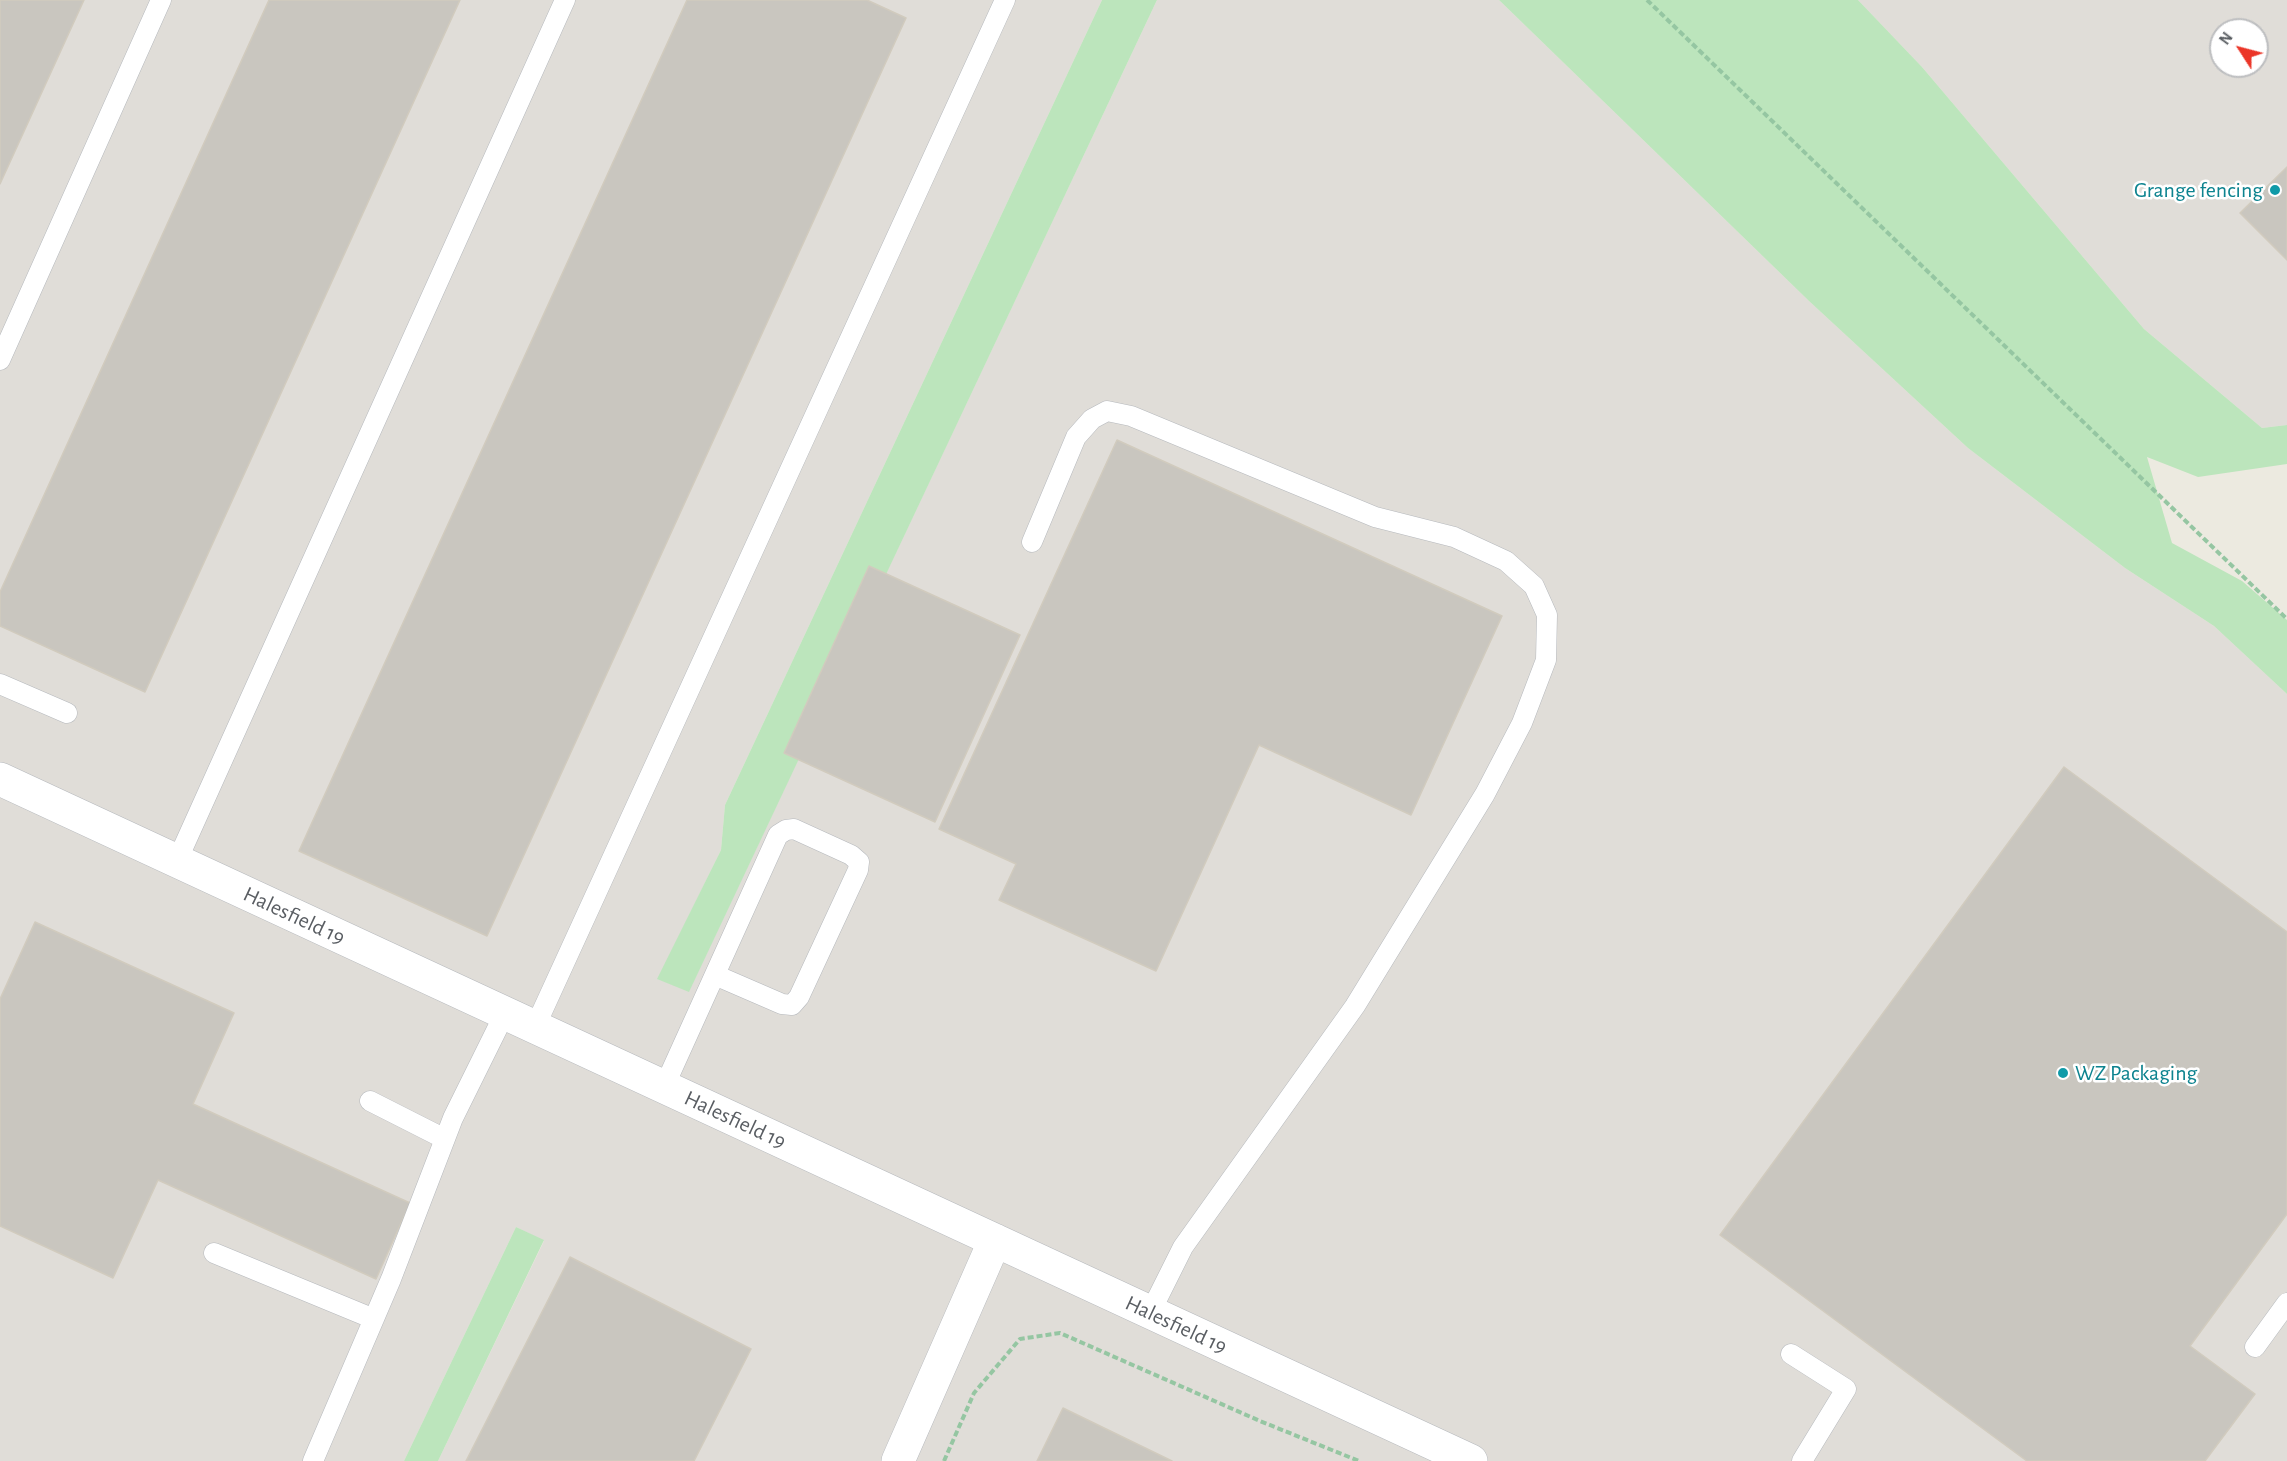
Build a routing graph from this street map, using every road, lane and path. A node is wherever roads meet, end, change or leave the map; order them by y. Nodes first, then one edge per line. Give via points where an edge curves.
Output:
1 (160, 0) edge
2 (565, 0) edge
3 (1005, 0) edge
4 (1647, 0) edge
5 (0, 360) edge
6 (1032, 542) dead end
7 (2287, 618) edge
8 (0, 684) edge
9 (66, 713) dead end
10 (0, 779) edge
11 (177, 861) junction
12 (715, 975) junction
13 (505, 1013) junction
14 (536, 1027) junction
15 (664, 1087) junction
16 (370, 1101) dead end
17 (445, 1139) junction
18 (995, 1240) junction
19 (214, 1253) dead end
20 (2287, 1303) edge
21 (1150, 1313) junction
22 (374, 1319) junction
23 (2255, 1347) dead end
24 (1791, 1354) dead end
25 (314, 1461) edge
26 (898, 1461) edge
27 (944, 1461) edge
28 (1359, 1461) edge
29 (1471, 1461) edge
30 (1803, 1461) edge

1 - 5 lane
2 - 11 lane
3 - 14 lane
4 - 7 path
6 - 21 lane via 1076,437 1092,419 1107,411 1131,416 1375,517 1454,537 1506,561 1534,586 1547,615 1546,660 1522,723 1485,794 1355,1006 1183,1247
8 - 9 lane
10 - 11 street, Halesfield 19
11 - 13 street, Halesfield 19
12 - 12 lane via 778,835 794,829 859,862 804,987 792,1005
12 - 15 lane
13 - 14 street, Halesfield 19
13 - 17 lane
14 - 15 street, Halesfield 19
15 - 18 street, Halesfield 19
16 - 17 lane
17 - 22 lane
18 - 21 street, Halesfield 19
18 - 26 street
19 - 22 lane
20 - 23 lane
21 - 29 street, Halesfield 19
22 - 25 lane
24 - 30 lane via 1846,1389
27 - 28 path via 974,1393 1020,1339 1060,1333

